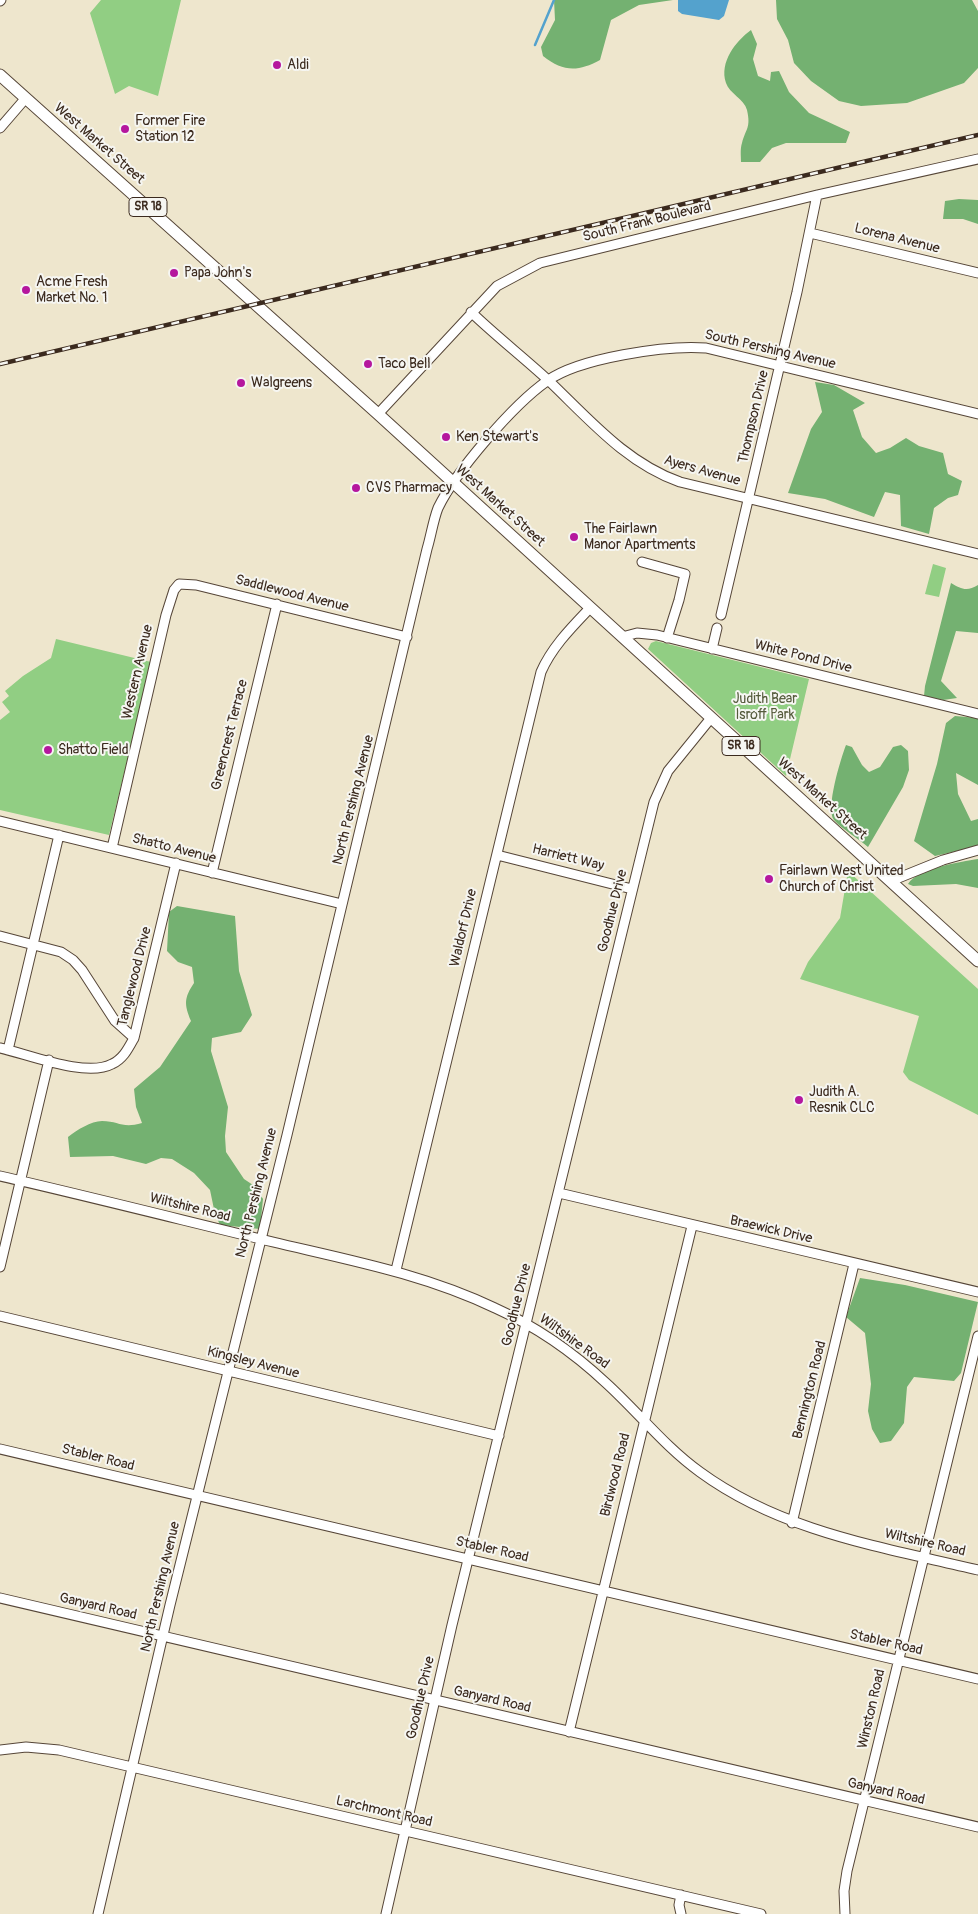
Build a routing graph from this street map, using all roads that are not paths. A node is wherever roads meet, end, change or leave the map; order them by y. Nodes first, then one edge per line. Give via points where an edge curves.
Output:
1 (0, 75) edge
2 (25, 100) junction
3 (0, 128) edge
4 (978, 159) edge
5 (817, 195) junction
6 (810, 233) junction
7 (978, 273) edge
8 (471, 312) junction
9 (779, 365) junction
10 (548, 380) junction
11 (378, 414) junction
12 (978, 414) edge
13 (452, 482) junction
14 (749, 498) junction
15 (978, 554) edge
16 (642, 562) dead end
17 (174, 590) joint
18 (277, 604) junction
19 (590, 608) junction
20 (721, 615) dead end
21 (717, 628) dead end
22 (406, 637) junction
23 (622, 637) junction
24 (666, 638) junction
25 (712, 649) junction
26 (978, 714) edge
27 (711, 718) junction
28 (0, 821) edge
29 (59, 835) junction
30 (112, 848) junction
31 (978, 850) edge
32 (497, 855) junction
33 (176, 863) junction
34 (212, 873) junction
35 (891, 881) junction
36 (632, 889) junction
37 (342, 904) junction
38 (0, 936) edge
39 (33, 944) junction
40 (978, 961) edge
41 (134, 1038) junction
42 (4, 1049) edge
43 (49, 1060) junction
44 (0, 1176) edge
45 (20, 1180) junction
46 (559, 1193) junction
47 (692, 1226) junction
48 (260, 1239) junction
49 (854, 1264) junction
50 (0, 1267) edge
51 (396, 1270) junction
52 (978, 1292) edge
53 (0, 1316) edge
54 (527, 1325) junction
55 (978, 1336) edge
56 (228, 1372) junction
57 (644, 1420) junction
58 (499, 1436) junction
59 (0, 1449) edge
60 (197, 1496) junction
61 (792, 1523) junction
62 (924, 1557) junction
63 (468, 1559) junction
64 (978, 1570) edge
65 (602, 1591) junction
66 (0, 1598) edge
67 (163, 1637) junction
68 (898, 1659) junction
69 (978, 1679) edge
70 (434, 1700) junction
71 (569, 1732) junction
72 (0, 1750) edge
73 (132, 1767) junction
74 (864, 1801) junction
75 (978, 1827) edge
76 (405, 1831) junction
77 (681, 1895) junction
78 (98, 1914) edge
79 (386, 1914) edge
80 (681, 1914) edge
81 (761, 1914) edge
82 (845, 1914) edge

1 - 2 main road, West Market Street / SR 18
2 - 3 street
2 - 11 main road, West Market Street / SR 18
4 - 5 street, South Frank Boulevard
5 - 6 street, Thompson Drive
5 - 8 street, South Frank Boulevard via 540,263 497,286
6 - 7 street, Lorena Avenue
6 - 9 street, Thompson Drive
8 - 10 street, Ayers Avenue
8 - 11 street, South Frank Boulevard
9 - 10 street, South Pershing Avenue via 706,348 672,347 593,363
9 - 12 street, South Pershing Avenue
9 - 14 street, Thompson Drive
10 - 13 street, South Pershing Avenue via 514,409
10 - 14 street, Ayers Avenue via 626,453 650,469 680,482
11 - 13 main road, West Market Street / SR 18
13 - 19 main road, West Market Street / SR 18
13 - 22 street, North Pershing Avenue via 437,510
14 - 15 street, Ayers Avenue
14 - 20 street, Thompson Drive
16 - 24 street via 684,574
17 - 18 street, Saddlewood Avenue via 179,584 191,584
17 - 30 street, Western Avenue
18 - 22 street, Saddlewood Avenue
18 - 34 street, Greencrest Terrace
19 - 23 main road, West Market Street / SR 18
19 - 32 street, Waldorf Drive via 560,640 541,672
21 - 25 street
22 - 37 street, North Pershing Avenue
23 - 24 street, White Pond Drive via 637,633
23 - 27 main road, West Market Street / SR 18
24 - 25 street, White Pond Drive
25 - 26 street, White Pond Drive
27 - 35 main road, West Market Street / SR 18
27 - 36 street, Goodhue Drive via 661,783
28 - 29 street, Shatto Avenue
29 - 30 street, Shatto Avenue
29 - 39 street
30 - 33 street, Shatto Avenue
31 - 35 street
32 - 36 street, Harriett Way
32 - 51 street, Waldorf Drive
33 - 34 street, Shatto Avenue
33 - 41 street, Tanglewood Drive
34 - 37 street, Shatto Avenue
35 - 40 main road, West Market Street / SR 18
36 - 46 street, Goodhue Drive
37 - 48 street, North Pershing Avenue
38 - 39 street
39 - 41 street via 61,952 73,960 115,1021
39 - 42 street
41 - 43 street, Tanglewood Drive via 126,1054 106,1067 87,1069
42 - 43 street, Tanglewood Drive
43 - 45 street
44 - 45 street, Wiltshire Road
45 - 48 street, Wiltshire Road
45 - 50 street
46 - 47 street, Braewick Drive
46 - 54 street, Goodhue Drive
47 - 49 street, Braewick Drive
47 - 57 street, Birdwood Road
48 - 51 street, Wiltshire Road
48 - 56 street, North Pershing Avenue
49 - 52 street, Braewick Drive
49 - 61 street, Bennington Road
51 - 54 street, Wiltshire Road via 470,1296
53 - 56 street, Kingsley Avenue
54 - 57 street, Wiltshire Road via 578,1359
54 - 58 street, Goodhue Drive
55 - 62 street, Winston Road
56 - 58 street, Kingsley Avenue
56 - 60 street, North Pershing Avenue
57 - 61 street, Wiltshire Road via 666,1444 700,1472 755,1506
57 - 65 street, Birdwood Road
58 - 63 street, Goodhue Drive
59 - 60 street, Stabler Road
60 - 63 street, Stabler Road
60 - 67 street, North Pershing Avenue
61 - 62 street, Wiltshire Road
62 - 64 street, Wiltshire Road
62 - 68 street, Winston Road
63 - 65 street, Stabler Road
63 - 70 street, Goodhue Drive
65 - 68 street, Stabler Road
65 - 71 street, Birdwood Road
66 - 67 street, Ganyard Road
67 - 70 street, Ganyard Road
67 - 73 street, North Pershing Avenue
68 - 69 street, Stabler Road
68 - 74 street, Winston Road
70 - 71 street, Ganyard Road
70 - 76 street, Goodhue Drive
71 - 74 street, Ganyard Road
72 - 73 street, Larchmont Road via 46,1748
73 - 76 street, Larchmont Road
73 - 78 street, North Pershing Avenue
74 - 75 street, Ganyard Road
74 - 82 street, Winston Road via 845,1884
76 - 77 street, Larchmont Road
76 - 79 street, Goodhue Drive
77 - 80 street
77 - 81 street, Larchmont Road

